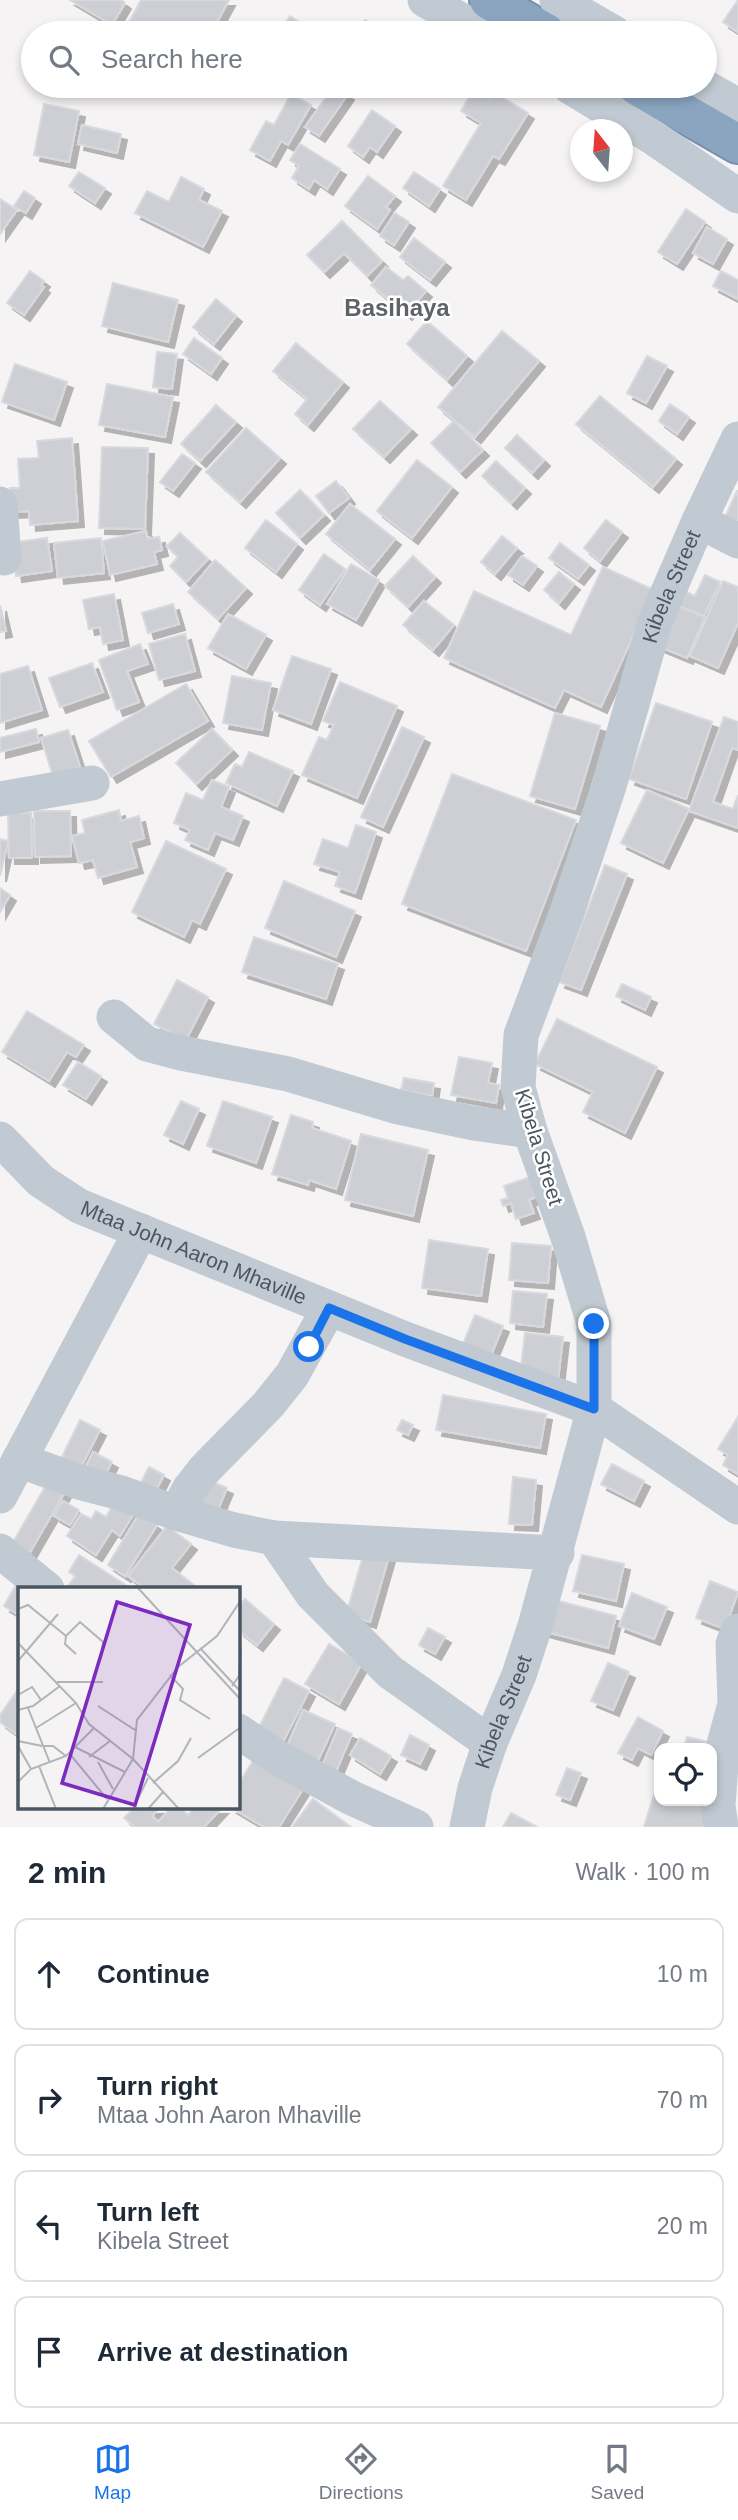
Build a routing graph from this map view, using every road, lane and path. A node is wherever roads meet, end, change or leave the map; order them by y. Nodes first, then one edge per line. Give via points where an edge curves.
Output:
1 (425, 0) edge
2 (489, 0) edge
3 (558, 0) edge
4 (463, 21) edge
5 (525, 21) edge
6 (594, 21) edge
7 (717, 94) edge
8 (589, 98) edge
9 (658, 98) edge
10 (738, 106) edge
11 (738, 144) edge
12 (738, 196) edge
13 (738, 439) edge
14 (0, 504) edge
15 (699, 521) junction
16 (738, 541) edge
17 (4, 558) dead end
18 (92, 783) dead end
19 (0, 799) edge
20 (114, 1017) dead end
21 (530, 1131) junction
22 (0, 1139) edge
23 (141, 1231) junction
24 (329, 1308) junction
25 (594, 1409) junction
26 (19, 1460) junction
27 (0, 1496) edge
28 (738, 1507) edge
29 (176, 1513) junction
30 (274, 1538) junction
31 (0, 1551) edge
32 (556, 1553) junction
33 (45, 1587) edge
34 (738, 1631) edge
35 (240, 1732) edge
36 (490, 1744) junction
37 (416, 1827) edge
38 (467, 1827) edge
39 (721, 1827) edge

1 - 4 street
2 - 5 highway
3 - 6 street
7 - 10 street
8 - 12 street
9 - 11 highway
13 - 15 street, Kibela Street
14 - 17 street
15 - 16 street
15 - 21 street, Kibela Street via 655,622 609,786 521,1035 518,1087
18 - 19 street
20 - 21 street via 148,1044 288,1074 398,1107
21 - 25 street, Kibela Street via 594,1324
22 - 23 street, Mtaa John Aaron Mhaville via 41,1181 79,1206
23 - 24 street, Mtaa John Aaron Mhaville
23 - 26 street
24 - 25 street, Mtaa John Aaron Mhaville
24 - 29 street via 292,1375 205,1469
25 - 28 street, Mtaa John Aaron Mhaville
25 - 32 street, Kibela Street
26 - 27 street
26 - 29 street
29 - 30 street
30 - 32 street
30 - 36 street via 313,1595 390,1672
31 - 33 street
32 - 36 street, Kibela Street via 519,1675
34 - 39 street via 733,1644 735,1704 722,1752
35 - 37 street via 352,1798
36 - 38 street, Kibela Street

